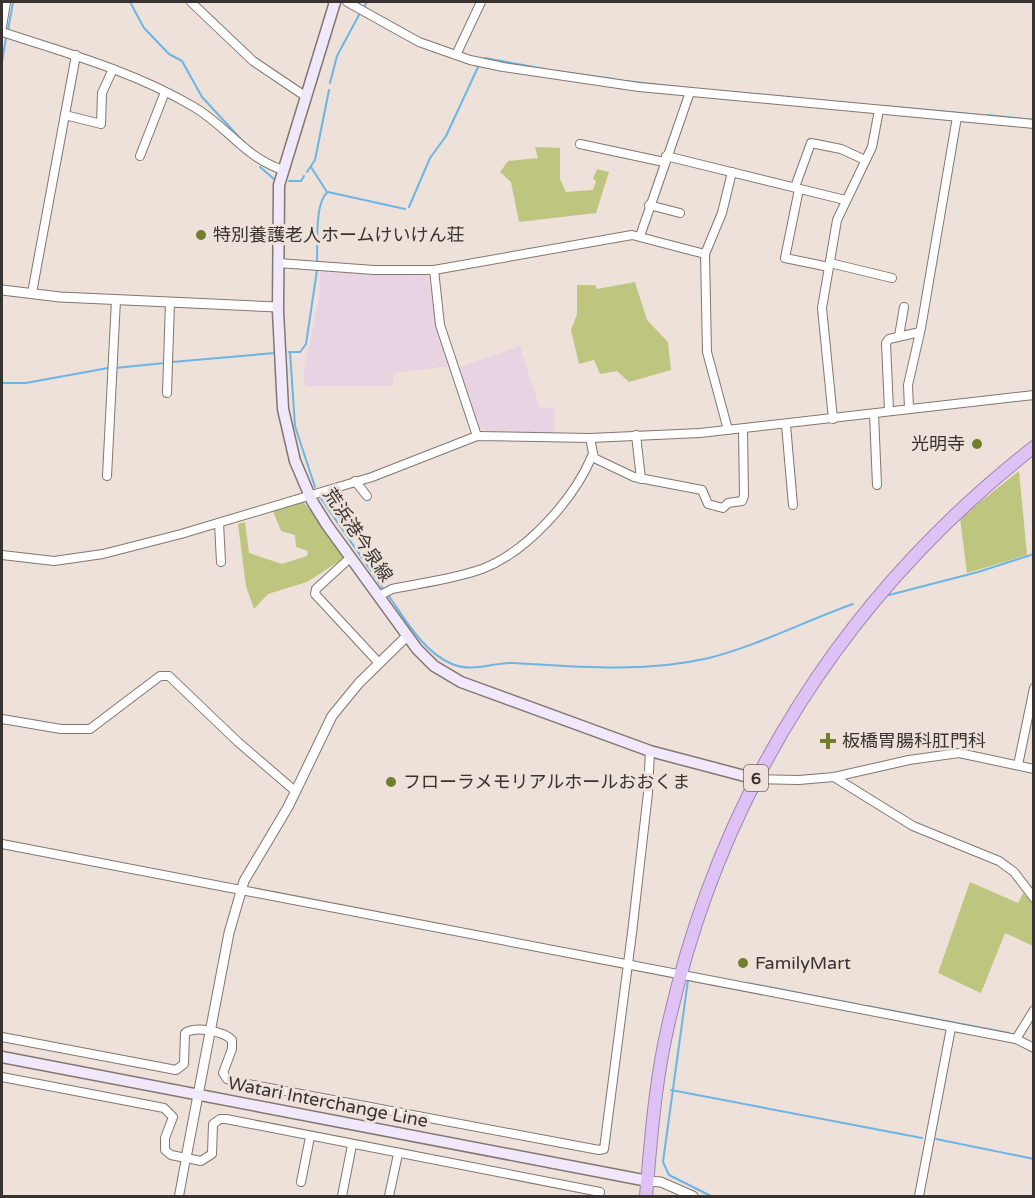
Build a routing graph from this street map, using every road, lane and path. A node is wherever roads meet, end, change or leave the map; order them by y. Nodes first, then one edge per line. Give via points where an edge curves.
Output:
1 (6, 2) edge
2 (191, 2) edge
3 (336, 2) edge
4 (347, 2) edge
5 (481, 2) edge
6 (2, 27) edge
7 (2, 32) edge
8 (76, 55) junction
9 (456, 55) junction
10 (113, 69) junction
11 (165, 92) junction
12 (690, 92) junction
13 (305, 96) junction
14 (879, 110) junction
15 (65, 115) junction
16 (957, 117) junction
17 (1034, 124) edge
18 (580, 144) dead end
19 (140, 156) dead end
20 (665, 159) junction
21 (866, 160) junction
22 (283, 170) junction
23 (732, 172) junction
24 (797, 188) junction
25 (844, 200) junction
26 (649, 204) junction
27 (680, 213) dead end
28 (640, 236) junction
29 (705, 254) junction
30 (278, 264) junction
31 (829, 265) junction
32 (434, 270) junction
33 (892, 278) dead end
34 (2, 290) edge
35 (32, 293) junction
36 (116, 300) junction
37 (170, 302) junction
38 (278, 306) junction
39 (904, 307) dead end
40 (920, 332) junction
41 (899, 336) junction
42 (167, 393) dead end
43 (1034, 395) edge
44 (909, 408) junction
45 (889, 411) junction
46 (874, 414) junction
47 (832, 419) junction
48 (786, 425) junction
49 (743, 429) junction
50 (728, 430) junction
51 (636, 435) junction
52 (477, 436) junction
53 (590, 438) junction
54 (1034, 447) edge
55 (592, 456) junction
56 (107, 476) dead end
57 (641, 479) junction
58 (355, 481) junction
59 (877, 485) dead end
60 (310, 495) junction
61 (367, 496) dead end
62 (794, 505) dead end
63 (219, 523) junction
64 (2, 555) edge
65 (351, 557) junction
66 (221, 562) dead end
67 (379, 596) junction
68 (407, 636) junction
69 (379, 663) junction
70 (1034, 688) edge
71 (2, 718) edge
72 (650, 751) junction
73 (1018, 765) junction
74 (1034, 769) edge
75 (834, 777) junction
76 (756, 778) junction
77 (296, 792) junction
78 (2, 844) edge
79 (241, 890) junction
80 (1034, 898) edge
81 (628, 964) junction
82 (680, 974) junction
83 (1034, 1010) edge
84 (951, 1028) junction
85 (210, 1032) junction
86 (2, 1036) edge
87 (1016, 1039) junction
88 (1034, 1048) edge
89 (2, 1057) edge
90 (2, 1077) edge
91 (199, 1094) junction
92 (310, 1137) junction
93 (352, 1145) junction
94 (398, 1154) junction
95 (186, 1158) junction
96 (648, 1181) junction
97 (301, 1182) dead end
98 (178, 1197) edge
99 (342, 1197) edge
100 (389, 1197) edge
101 (599, 1197) edge
102 (646, 1197) edge
103 (693, 1197) edge
104 (919, 1197) edge

1 - 6 street
2 - 13 street via 253,61
3 - 13 main road, 荒浜港今泉線
4 - 9 street via 419,42
5 - 9 street
7 - 8 street
8 - 10 street
8 - 15 street
9 - 12 street via 552,75
10 - 11 street
10 - 15 street via 102,93 101,124
11 - 19 street
11 - 22 street via 210,117 259,161
12 - 14 street
12 - 20 street
13 - 22 main road, 荒浜港今泉線
14 - 16 street
14 - 21 street
15 - 35 street
16 - 17 street
16 - 40 street
18 - 20 street
20 - 23 street
20 - 26 street
21 - 24 street via 841,149 811,143
21 - 25 street
22 - 30 main road, 荒浜港今泉線 via 277,207
23 - 24 street
23 - 29 street via 722,213
24 - 25 street
24 - 31 street via 785,258
25 - 31 street
26 - 27 street
26 - 28 street
28 - 29 street
28 - 32 street
29 - 50 street via 707,352
30 - 32 street
30 - 38 main road, 荒浜港今泉線
31 - 33 street
31 - 47 street via 822,308
32 - 52 street via 440,325
34 - 35 street
35 - 36 street
36 - 37 street
36 - 56 street
37 - 38 street
37 - 42 street
38 - 60 main road, 荒浜港今泉線 via 284,409 295,461
39 - 41 street
40 - 41 street
40 - 44 street via 908,385
41 - 45 street via 889,339 885,348
43 - 44 street
44 - 45 street
45 - 46 street
46 - 47 street
46 - 59 street
47 - 48 street
48 - 49 street
48 - 62 street
49 - 50 street
49 - 57 street via 742,501 723,508 712,507 702,489
50 - 51 street
51 - 53 street
51 - 57 street
52 - 53 street
52 - 58 street
53 - 55 street
54 - 76 highway, 6 via 952,516 870,603 811,684
55 - 57 street
55 - 67 street via 567,500 530,537 497,561 482,569 392,589
58 - 60 street
58 - 61 street
60 - 63 street
60 - 65 main road, 荒浜港今泉線
63 - 64 street via 84,559 54,561
63 - 66 street
65 - 67 main road, 荒浜港今泉線
65 - 69 street via 315,594
67 - 68 main road, 荒浜港今泉線
68 - 69 street
68 - 72 main road, 荒浜港今泉線 via 434,666 461,682
69 - 77 street via 332,716
70 - 73 street
71 - 77 street via 61,729 90,729 160,676 169,676
72 - 76 main road, 荒浜港今泉線
72 - 81 street
73 - 74 street
73 - 75 street via 975,755 941,754
75 - 76 street
75 - 80 street via 913,826 999,861 1014,872
76 - 82 highway, 6 via 710,883
77 - 79 street
78 - 79 street
79 - 81 street
79 - 85 street
81 - 82 street
81 - 85 street via 606,1146 599,1150 227,1079 224,1069 232,1040
82 - 84 street
82 - 96 highway, 6 via 659,1078
83 - 87 street
84 - 87 street
84 - 104 street
85 - 86 street via 194,1029 185,1033 184,1064 176,1070
85 - 91 street
87 - 88 street
89 - 91 main road, Watari Interchange Line
90 - 95 street via 165,1108 173,1117 165,1150
91 - 95 street
91 - 96 main road, Watari Interchange Line
92 - 93 street
92 - 95 street via 220,1119 213,1124 210,1157 201,1161
92 - 97 street
93 - 94 street
93 - 99 street
94 - 100 street
94 - 101 street via 600,1192
95 - 98 street
96 - 102 highway, 6
96 - 103 street via 661,1182

